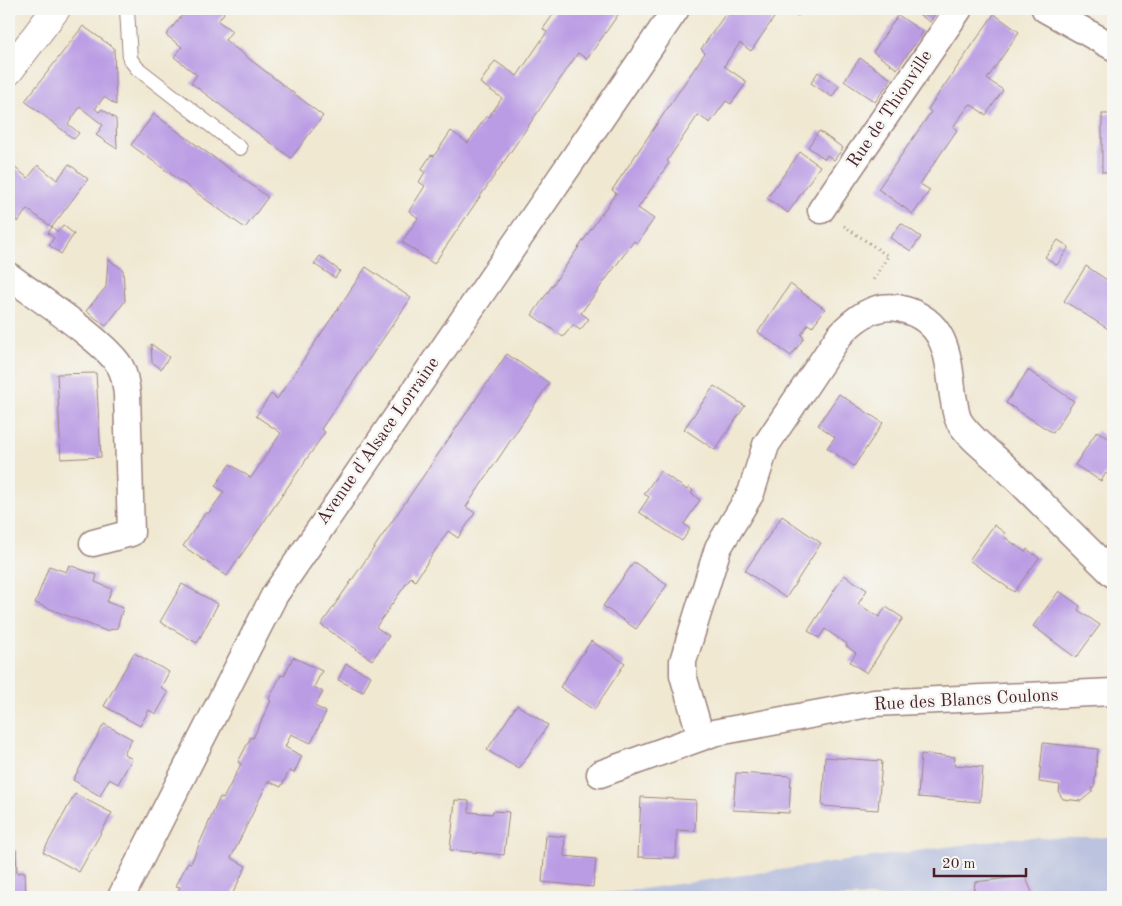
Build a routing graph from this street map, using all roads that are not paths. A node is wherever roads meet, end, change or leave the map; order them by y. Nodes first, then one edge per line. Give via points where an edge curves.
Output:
1 (56, 9) edge
2 (127, 9) edge
3 (676, 9) edge
4 (959, 9) edge
5 (1045, 9) edge
6 (1113, 47) edge
7 (9, 71) edge
8 (240, 148) dead end
9 (821, 210) road end
10 (9, 276) edge
11 (93, 543) dead end
12 (1113, 574) edge
13 (1113, 692) edge
14 (701, 736) junction
15 (600, 774) dead end
16 (121, 897) edge

1 - 7 street
2 - 8 lane via 130,59 137,68
3 - 16 street, Avenue d'Alsace Lorraine via 274,596
4 - 9 street, Rue de Thionville
5 - 6 street
10 - 11 street via 103,347 121,367 125,378 131,533
12 - 14 street via 959,421 948,357 937,330 928,320 898,308 866,313 851,322 839,336 775,430 760,460 751,493 718,548 683,661 683,675
13 - 14 street, Rue des Blancs Coulons via 900,700
14 - 15 street, Rue des Blancs Coulons

